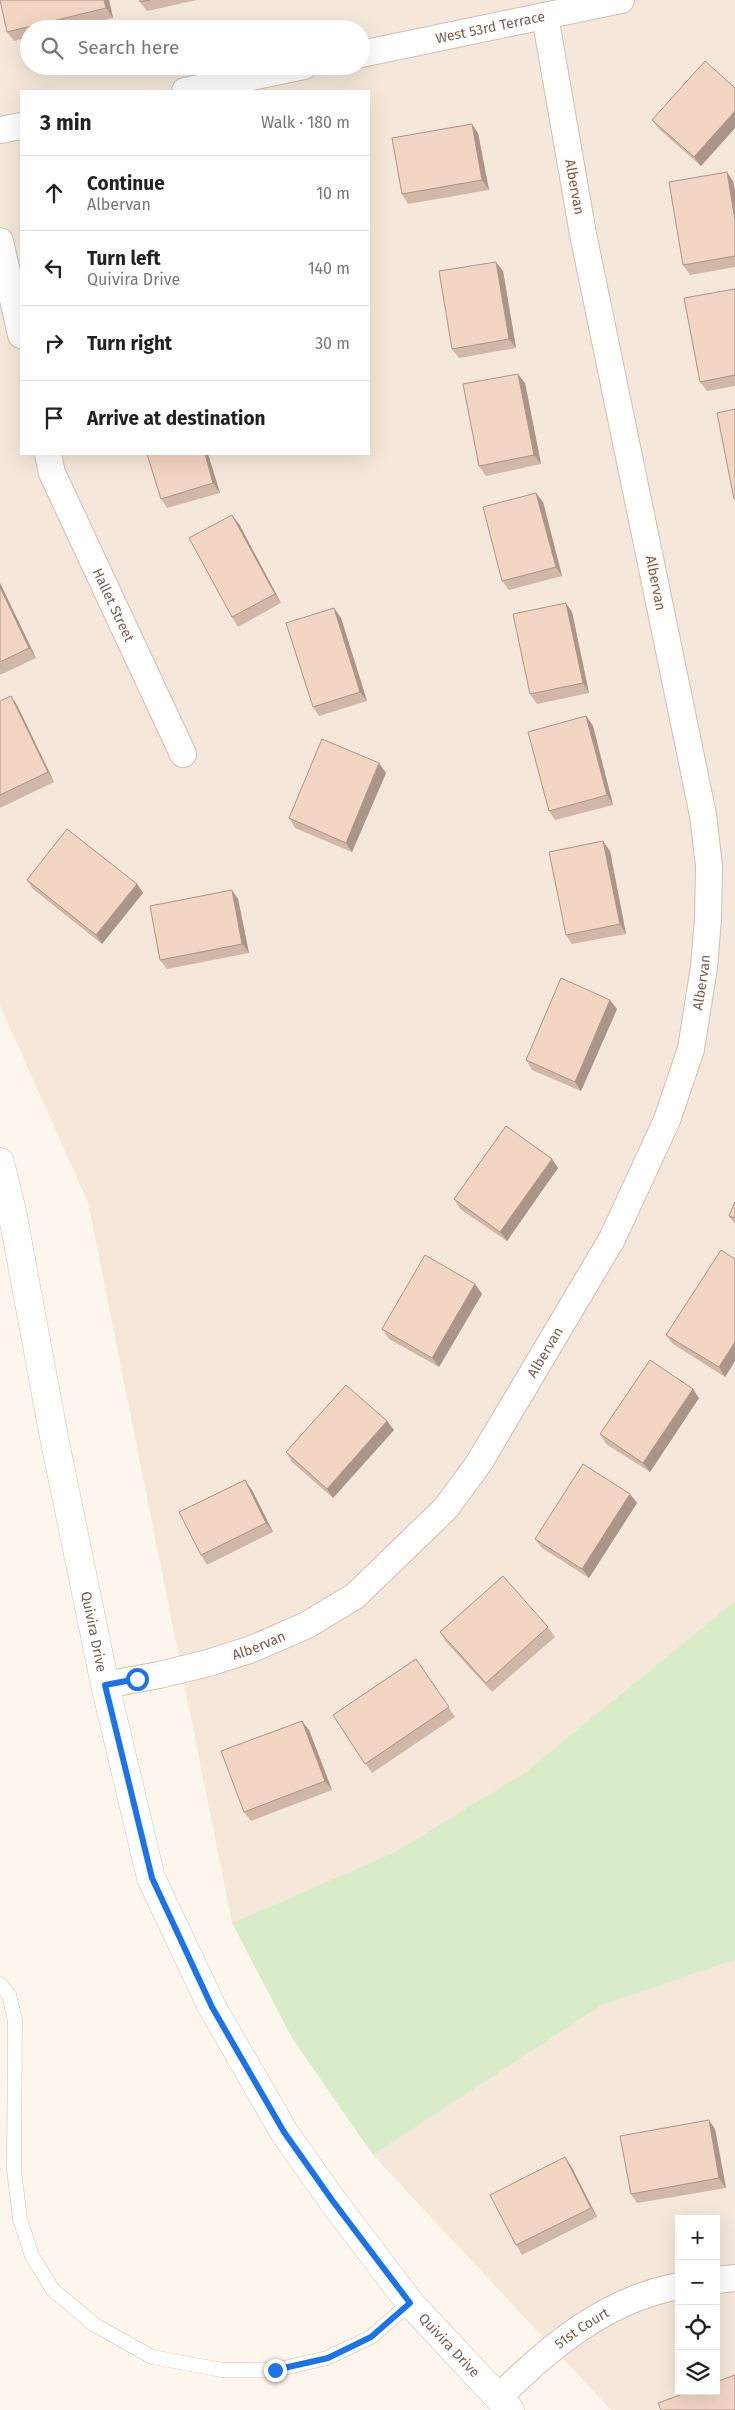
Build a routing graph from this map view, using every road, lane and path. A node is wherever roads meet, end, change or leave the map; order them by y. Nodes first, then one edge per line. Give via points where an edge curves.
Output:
1 (621, 0) edge
2 (545, 16) junction
3 (370, 52) edge
4 (261, 75) edge
5 (190, 90) edge
6 (20, 126) edge
7 (0, 130) edge
8 (0, 242) edge
9 (20, 331) edge
10 (48, 455) edge
11 (183, 754) dead end
12 (0, 1162) edge
13 (105, 1685) junction
14 (0, 1984) edge
15 (735, 2278) edge
16 (720, 2280) edge
17 (675, 2287) edge
18 (410, 2303) junction
19 (505, 2404) edge

1 - 2 street, West 53rd Terrace
2 - 3 street, West 53rd Terrace
2 - 13 street, Albervan via 584,234 703,815 709,866 708,919 691,1050 666,1120 612,1238 479,1463 446,1508 355,1596 307,1625 252,1649 208,1663
4 - 5 street
6 - 7 street
8 - 9 street
10 - 11 street, Hallet Street via 52,473
12 - 13 main road, Quivira Drive
13 - 18 main road, Quivira Drive via 152,1878 212,2007 284,2132
14 - 18 lane via 9,1995 15,2020 14,2170 20,2219 32,2256 53,2290 95,2325 152,2357 222,2370 275,2370 328,2358 371,2337
15 - 16 street
17 - 19 street, 51st Court via 604,2312 535,2361
18 - 19 main road, Quivira Drive

